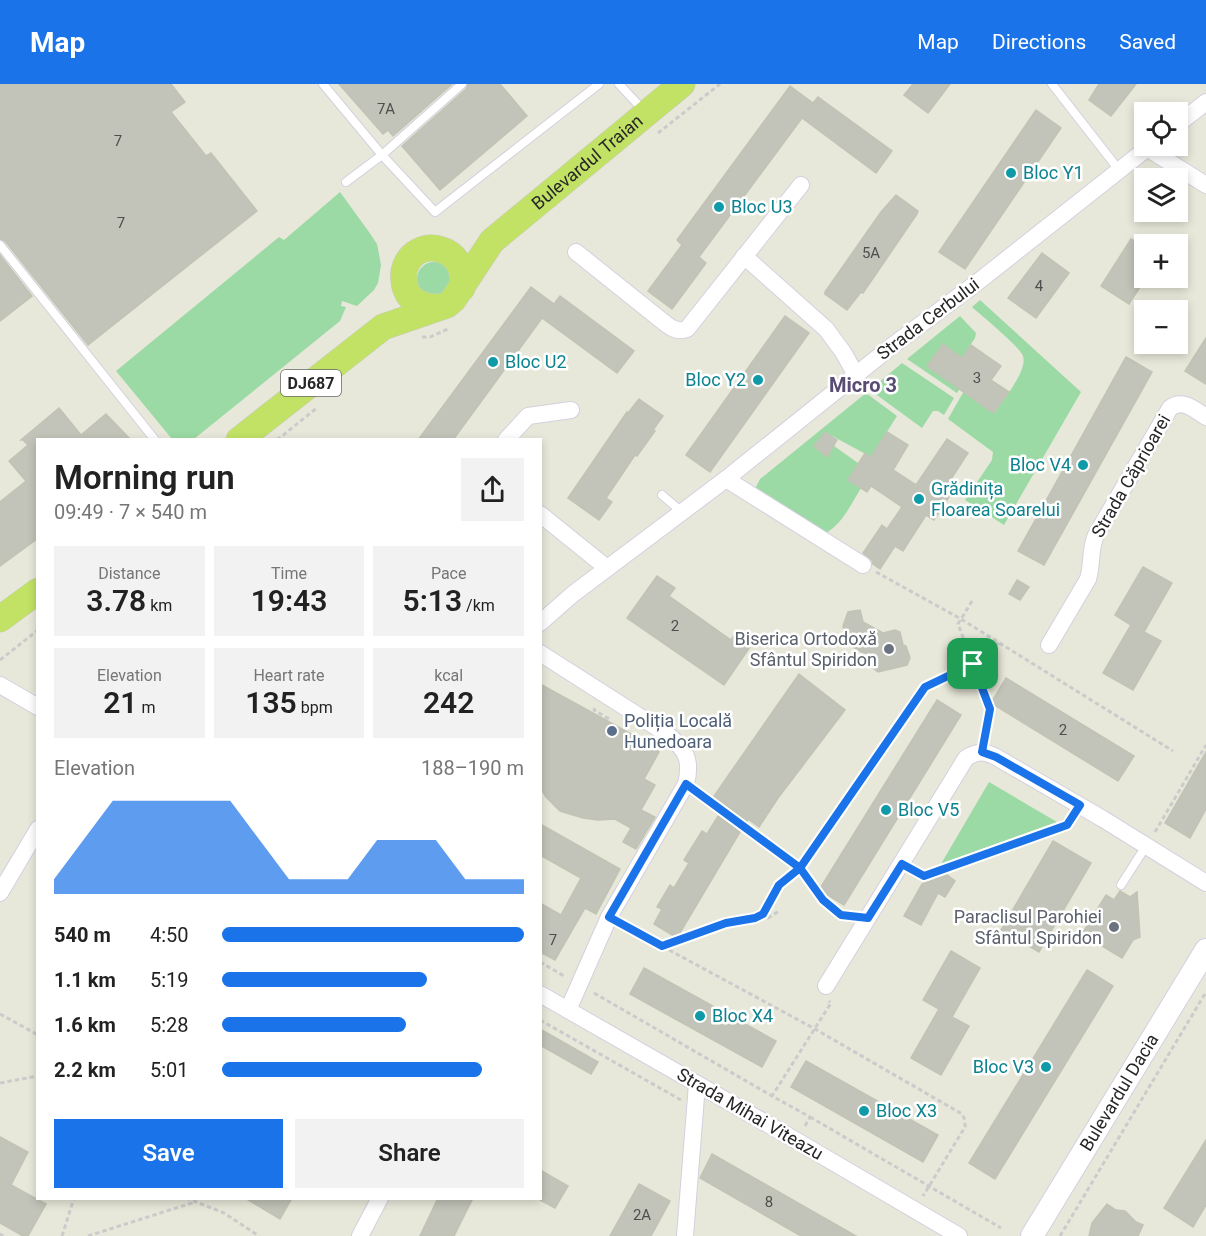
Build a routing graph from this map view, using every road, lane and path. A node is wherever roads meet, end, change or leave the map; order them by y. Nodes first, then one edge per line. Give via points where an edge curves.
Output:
1 (323, 84) edge
2 (462, 84) edge
3 (599, 84) edge
4 (619, 84) edge
5 (682, 84) edge
6 (1052, 84) edge
7 (1206, 102) edge
8 (645, 113) junction
9 (1188, 116) edge
10 (382, 154) junction
11 (1137, 156) edge
12 (1162, 156) edge
13 (1119, 170) junction
14 (346, 182) dead end
15 (801, 185) dead end
16 (1206, 185) edge
17 (492, 241) junction
18 (0, 245) edge
19 (436, 248) junction
20 (576, 252) dead end
21 (744, 256) junction
22 (404, 282) junction
23 (462, 288) junction
24 (440, 307) junction
25 (383, 327) junction
26 (856, 375) junction
27 (571, 410) dead end
28 (1206, 417) edge
29 (153, 438) edge
30 (242, 438) edge
31 (508, 438) edge
32 (726, 479) junction
33 (662, 495) dead end
34 (682, 512) junction
35 (542, 516) edge
36 (863, 565) joint
37 (607, 568) junction
38 (36, 592) edge
39 (972, 601) dead end
40 (0, 619) edge
41 (961, 619) junction
42 (542, 621) edge
43 (36, 632) edge
44 (999, 643) junction
45 (1049, 645) dead end
46 (542, 654) edge
47 (0, 660) edge
48 (973, 664) junction
49 (0, 685) edge
50 (36, 705) edge
51 (594, 710) dead end
52 (618, 723) dead end
53 (1206, 746) edge
54 (1173, 751) dead end
55 (982, 752) junction
56 (686, 784) junction
57 (1080, 805) junction
58 (36, 832) edge
59 (1146, 846) junction
60 (902, 864) junction
61 (800, 868) junction
62 (1206, 883) edge
63 (1121, 885) dead end
64 (0, 893) edge
65 (778, 911) dead end
66 (763, 914) junction
67 (609, 917) junction
68 (868, 918) junction
69 (662, 946) junction
70 (1206, 950) edge
71 (542, 963) edge
72 (580, 985) junction
73 (1206, 992) edge
74 (826, 993) joint
75 (542, 997) edge
76 (568, 1010) junction
77 (0, 1014) edge
78 (542, 1021) edge
79 (815, 1029) junction
80 (36, 1034) edge
81 (36, 1076) edge
82 (0, 1083) edge
83 (698, 1084) junction
84 (772, 1096) junction
85 (695, 1109) junction
86 (810, 1117) junction
87 (796, 1141) junction
88 (930, 1186) junction
89 (73, 1200) edge
90 (190, 1200) edge
91 (379, 1200) edge
92 (195, 1202) junction
93 (915, 1210) junction
94 (1001, 1228) dead end
95 (62, 1236) edge
96 (88, 1236) edge
97 (259, 1236) edge
98 (360, 1236) edge
99 (685, 1236) edge
100 (959, 1236) edge
101 (1032, 1236) edge
102 (1059, 1236) edge

1 - 10 lane
2 - 10 lane
3 - 10 lane via 435,212
4 - 8 lane
5 - 8 main road, Bulevardul Traian / DJ687
6 - 13 lane
7 - 9 street
8 - 17 main road, Bulevardul Traian / DJ687
10 - 14 lane
11 - 13 street, Strada Cerbului
12 - 16 street, Strada Cerbului
13 - 26 street, Strada Cerbului
15 - 21 street
17 - 19 main road, Bulevardul Traian / DJ687
17 - 23 main road, Bulevardul Traian / DJ687
18 - 29 lane
19 - 22 main road, Bulevardul Traian / DJ687 via 422,250 410,259
19 - 23 main road via 459,262
20 - 21 street via 676,330 687,329
21 - 26 street via 826,329
22 - 24 main road via 416,303
22 - 25 main road, Bulevardul Traian / DJ687
23 - 24 main road, Bulevardul Traian / DJ687 via 453,300
24 - 25 main road, Bulevardul Traian / DJ687
25 - 30 main road, Bulevardul Traian / DJ687
26 - 32 street, Strada Cerbului
27 - 31 street via 528,416
28 - 45 street, Strada Căprioarei via 1181,403 1170,408 1096,535 1088,579
32 - 34 street, Strada Cerbului
32 - 36 street
33 - 34 lane
34 - 37 street, Strada Cerbului
35 - 37 street
36 - 41 path
37 - 42 street, Strada Cerbului
38 - 40 main road
39 - 41 path
41 - 44 path
41 - 48 path via 958,624
43 - 47 path
44 - 48 path
44 - 54 path
46 - 56 street via 677,742 687,757
48 - 55 path via 990,709
48 - 61 path via 925,687
49 - 50 street
51 - 52 path
53 - 59 path
55 - 57 street
55 - 60 street via 966,758
56 - 61 lane
56 - 67 street
57 - 59 street
57 - 60 path via 1067,825 924,876
58 - 64 street
59 - 62 street
59 - 63 lane
60 - 68 street
61 - 66 path via 779,885
61 - 68 path via 823,900 841,915
65 - 66 path via 768,918
66 - 69 path
67 - 69 path
67 - 72 street
68 - 74 street
69 - 79 path
70 - 101 main road, Bulevardul Dacia
71 - 72 path
72 - 76 street
72 - 84 path
73 - 102 path
74 - 79 path via 831,1003
75 - 76 street, Strada Mihai Viteazu
76 - 83 street, Strada Mihai Viteazu
77 - 80 path
78 - 85 path
79 - 84 path
79 - 88 path via 962,1114 965,1127
81 - 82 path
83 - 85 street
83 - 87 street, Strada Mihai Viteazu
84 - 86 path
85 - 99 street
86 - 87 path
86 - 88 path
87 - 93 street, Strada Mihai Viteazu
88 - 93 path
88 - 94 path
89 - 95 path
90 - 92 path
91 - 98 street
92 - 96 path
92 - 97 path via 224,1213
93 - 100 street, Strada Mihai Viteazu

